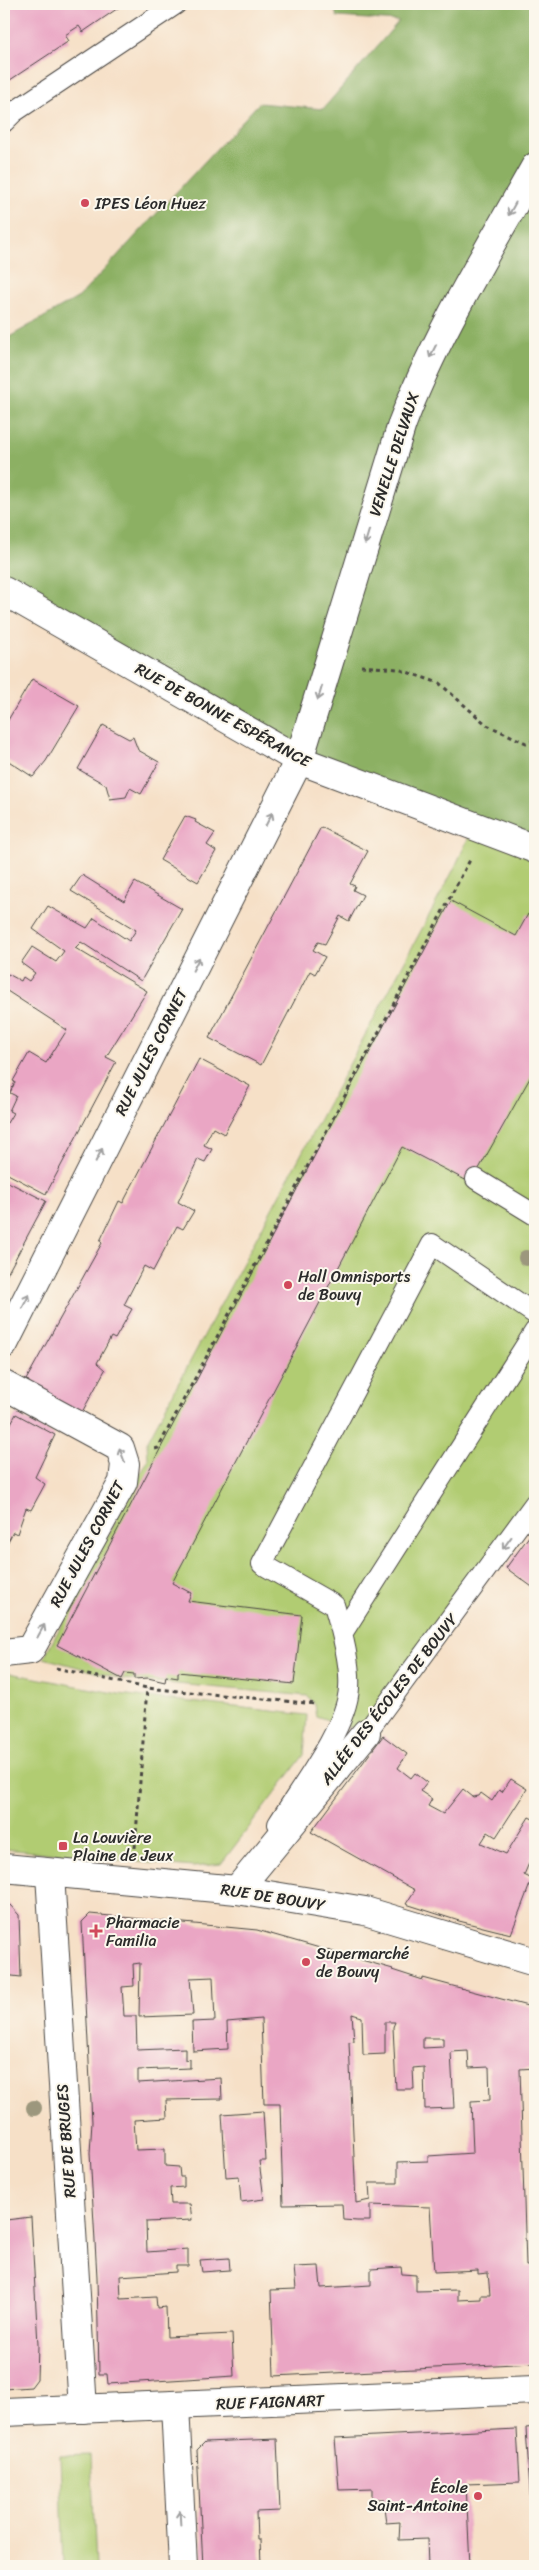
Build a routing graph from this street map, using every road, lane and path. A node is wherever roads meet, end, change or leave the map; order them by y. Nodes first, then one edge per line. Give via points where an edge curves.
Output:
1 (176, 4) edge
2 (4, 122) edge
3 (535, 166) edge
4 (4, 591) edge
5 (355, 666) dead end
6 (535, 740) edge
7 (299, 760) junction
8 (485, 831) junction
9 (535, 850) edge
10 (476, 1179) dead end
11 (535, 1215) edge
12 (535, 1314) edge
13 (535, 1332) edge
14 (4, 1344) edge
15 (4, 1385) edge
16 (125, 1464) junction
17 (535, 1503) edge
18 (343, 1632) junction
19 (30, 1650) junction
20 (4, 1654) edge
21 (147, 1688) junction
22 (350, 1688) junction
23 (366, 1733) joint
24 (4, 1868) edge
25 (50, 1874) junction
26 (132, 1881) junction
27 (238, 1890) junction
28 (535, 1962) edge
29 (535, 2390) edge
30 (175, 2405) junction
31 (83, 2409) junction
32 (4, 2412) edge
33 (183, 2566) edge

1 - 2 lane via 14,112
3 -> 7 street, VENELLE DELVAUX via 416,386
4 - 7 street, RUE DE BONNE ESPÉRANCE
5 - 6 path via 398,668 439,683 487,726 526,743
7 - 8 street, RUE DE BONNE ESPÉRANCE
14 -> 7 street, RUE JULES CORNET
8 - 9 street, RUE DE BONNE ESPÉRANCE
8 - 16 path via 158,1448
10 - 11 lane
12 - 18 lane via 432,1244 262,1564 334,1605
13 - 18 lane
16 -> 15 street, RUE JULES CORNET via 120,1448
19 -> 16 street, RUE JULES CORNET via 123,1482
17 -> 23 lane, ALLÉE DES ÉCOLES DE BOUVY
18 - 22 lane
19 - 20 street
19 - 21 path via 27,1661
21 - 22 path via 314,1705
21 - 26 path
22 - 27 lane via 340,1724
23 - 27 street, ALLÉE DES ÉCOLES DE BOUVY
24 - 25 street, RUE DE BOUVY
25 - 26 street, RUE DE BOUVY
25 - 31 street, RUE DE BRUGES
26 - 27 street, RUE DE BOUVY
27 - 28 street, RUE DE BOUVY via 365,1911
29 - 30 street, RUE FAIGNART
30 - 31 street, RUE FAIGNART
33 -> 30 street
31 - 32 street, RUE FAIGNART

